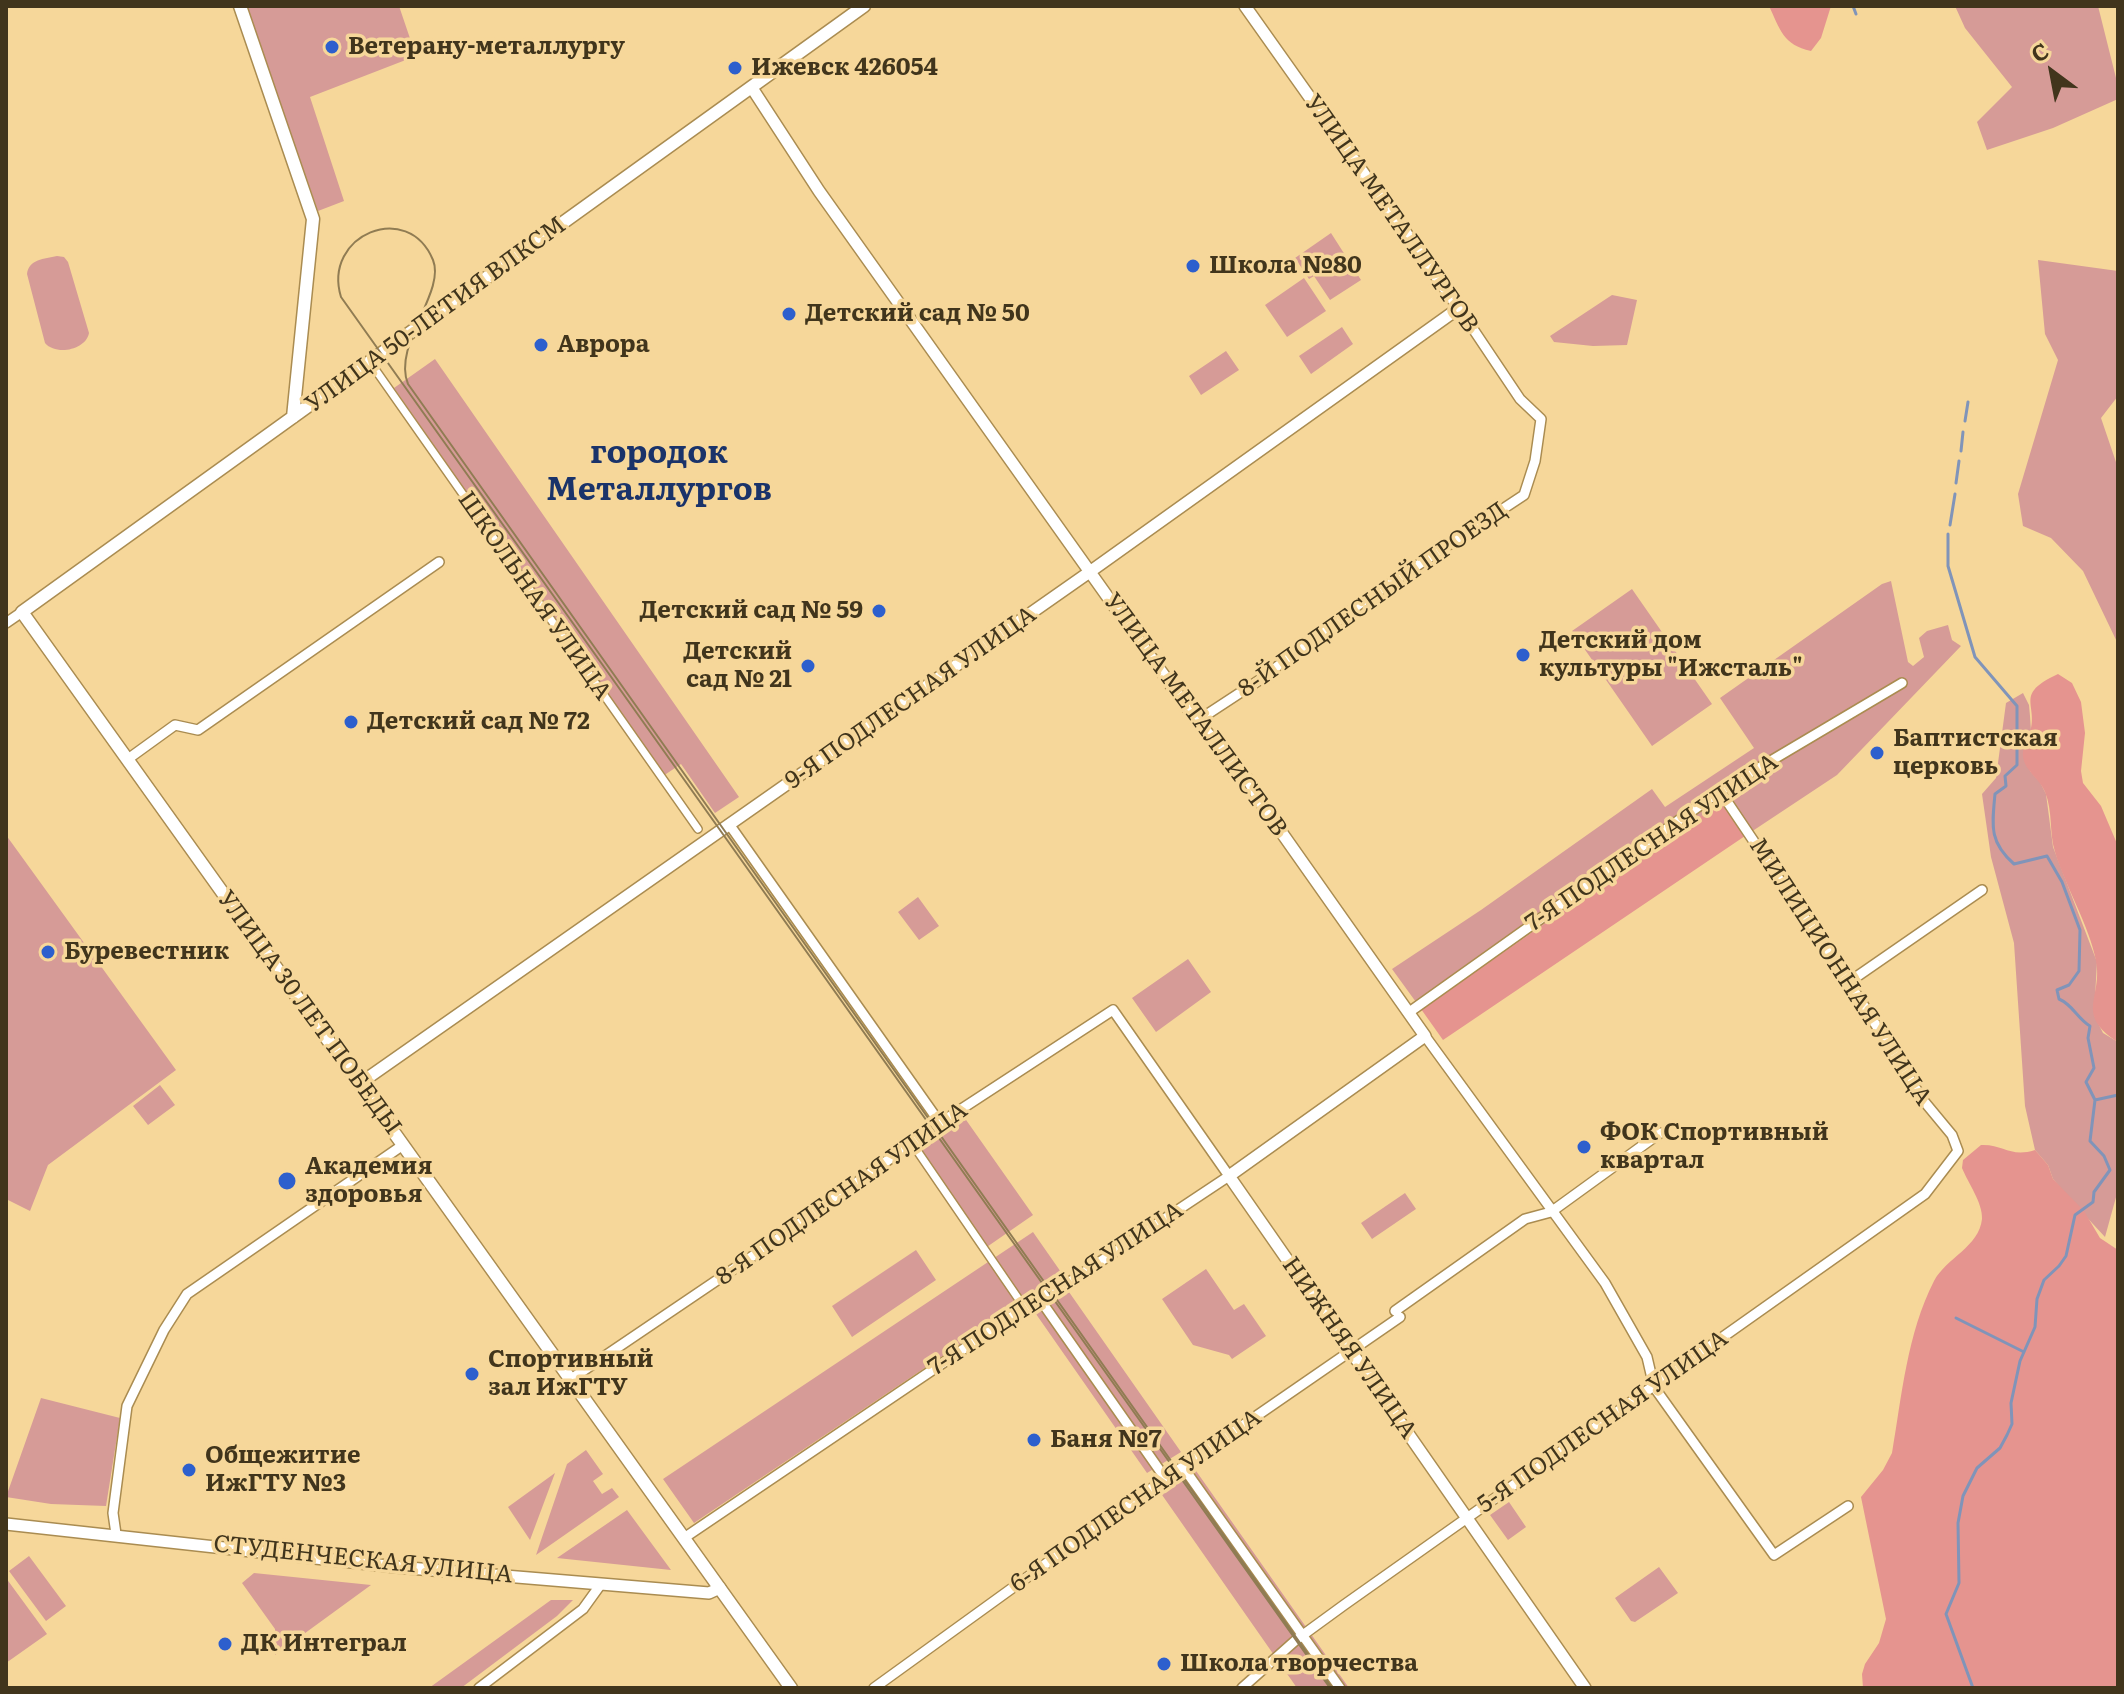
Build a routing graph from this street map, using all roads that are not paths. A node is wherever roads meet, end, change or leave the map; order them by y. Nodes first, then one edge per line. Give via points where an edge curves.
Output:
1 (240, 6) edge
2 (864, 6) edge
3 (1245, 6) edge
4 (752, 88) junction
5 (1459, 308) junction
6 (370, 362) junction
7 (293, 417) junction
8 (1541, 419) joint
9 (439, 562) dead end
10 (1091, 571) junction
11 (22, 612) junction
12 (6, 623) edge
13 (1902, 683) dead end
14 (1197, 721) junction
15 (128, 759) junction
16 (1720, 791) junction
17 (729, 824) junction
18 (698, 829) dead end
19 (1982, 890) dead end
20 (1849, 982) junction
21 (1113, 1010) joint
22 (1408, 1013) junction
23 (1425, 1036) junction
24 (359, 1084) junction
25 (940, 1123) junction
26 (1660, 1133) dead end
27 (403, 1145) junction
28 (1958, 1151) joint
29 (918, 1152) dead end
30 (1229, 1176) junction
31 (1551, 1212) junction
32 (1039, 1298) junction
33 (1024, 1307) junction
34 (1351, 1351) junction
35 (571, 1379) junction
36 (1654, 1387) junction
37 (1183, 1467) junction
38 (1165, 1478) junction
39 (1848, 1506) dead end
40 (1467, 1518) junction
41 (6, 1524) edge
42 (116, 1534) junction
43 (684, 1538) junction
44 (601, 1584) junction
45 (720, 1588) junction
46 (1303, 1636) junction
47 (479, 1688) edge
48 (791, 1688) edge
49 (874, 1688) edge
50 (1242, 1688) edge
51 (1340, 1688) edge
52 (1585, 1688) edge

1 - 7 main road via 313,219
2 - 4 main road, УЛИЦА 50-ЛЕТИЯ ВЛКСМ
3 - 5 street, УЛИЦА МЕТАЛЛУРГОВ
4 - 6 main road, УЛИЦА 50-ЛЕТИЯ ВЛКСМ
4 - 10 street, УЛИЦА МЕТАЛЛИСТОВ via 819,191
5 - 8 street, УЛИЦА МЕТАЛЛУРГОВ via 1520,399
5 - 10 street, 9-Я ПОДЛЕСНАЯ УЛИЦА
6 - 7 main road, УЛИЦА 50-ЛЕТИЯ ВЛКСМ
6 - 18 street, ШКОЛЬНАЯ УЛИЦА
7 - 11 main road, УЛИЦА 50-ЛЕТИЯ ВЛКСМ
8 - 14 street, 8-Й ПОДЛЕСНЫЙ ПРОЕЗД via 1524,495 1365,600
9 - 15 street via 198,730 175,725
10 - 14 street, УЛИЦА МЕТАЛЛИСТОВ
10 - 17 street, 9-Я ПОДЛЕСНАЯ УЛИЦА
11 - 12 street, УЛИЦА 50-ЛЕТИЯ ВЛКСМ
11 - 15 main road, УЛИЦА 30 ЛЕТ ПОБЕДЫ
13 - 16 street, 7-Я ПОДЛЕСНАЯ УЛИЦА
14 - 22 street, УЛИЦА МЕТАЛЛИСТОВ via 1249,781
15 - 24 main road, УЛИЦА 30 ЛЕТ ПОБЕДЫ
16 - 20 street, МИЛИЦИОННАЯ УЛИЦА
16 - 22 street, 7-Я ПОДЛЕСНАЯ УЛИЦА
17 - 24 street, 9-Я ПОДЛЕСНАЯ УЛИЦА
17 - 25 street
19 - 20 street
20 - 28 street, МИЛИЦИОННАЯ УЛИЦА
21 - 25 street, 8-Я ПОДЛЕСНАЯ УЛИЦА
21 - 30 street, НИЖНЯЯ УЛИЦА
22 - 23 street, УЛИЦА МЕТАЛЛИСТОВ
23 - 30 street, 7-Я ПОДЛЕСНАЯ УЛИЦА
23 - 31 street, УЛИЦА МЕТАЛЛИСТОВ
24 - 27 main road, УЛИЦА 30 ЛЕТ ПОБЕДЫ
25 - 35 street, 8-Я ПОДЛЕСНАЯ УЛИЦА
26 - 31 street, 6-Я ПОДЛЕСНАЯ УЛИЦА
27 - 35 main road, УЛИЦА 30 ЛЕТ ПОБЕДЫ
27 - 42 street via 187,1294 127,1406 113,1513
28 - 36 street, 5-Я ПОДЛЕСНАЯ УЛИЦА via 1925,1194
29 - 33 street
30 - 32 street, 7-Я ПОДЛЕСНАЯ УЛИЦА
30 - 34 street, НИЖНЯЯ УЛИЦА
31 - 34 street, 6-Я ПОДЛЕСНАЯ УЛИЦА via 1525,1219
31 - 36 street, УЛИЦА МЕТАЛЛИСТОВ via 1605,1283 1647,1357
32 - 33 street, 7-Я ПОДЛЕСНАЯ УЛИЦА
32 - 38 street
33 - 43 street, 7-Я ПОДЛЕСНАЯ УЛИЦА
34 - 37 street, 6-Я ПОДЛЕСНАЯ УЛИЦА
34 - 40 street, НИЖНЯЯ УЛИЦА
35 - 43 main road, УЛИЦА 30 ЛЕТ ПОБЕДЫ
36 - 39 street, УЛИЦА МЕТАЛЛИСТОВ via 1774,1555
36 - 40 street, 5-Я ПОДЛЕСНАЯ УЛИЦА
37 - 38 street, 6-Я ПОДЛЕСНАЯ УЛИЦА
37 - 46 street
38 - 49 street, 6-Я ПОДЛЕСНАЯ УЛИЦА
40 - 46 street, 5-Я ПОДЛЕСНАЯ УЛИЦА
40 - 52 street, НИЖНЯЯ УЛИЦА
41 - 42 street, СТУДЕНЧЕСКАЯ УЛИЦА
42 - 44 street, СТУДЕНЧЕСКАЯ УЛИЦА via 397,1567
43 - 45 main road, УЛИЦА 30 ЛЕТ ПОБЕДЫ
44 - 45 street, СТУДЕНЧЕСКАЯ УЛИЦА via 709,1593
44 - 47 street via 583,1609
45 - 48 main road, УЛИЦА 30 ЛЕТ ПОБЕДЫ
46 - 50 street, 5-Я ПОДЛЕСНАЯ УЛИЦА
46 - 51 street

